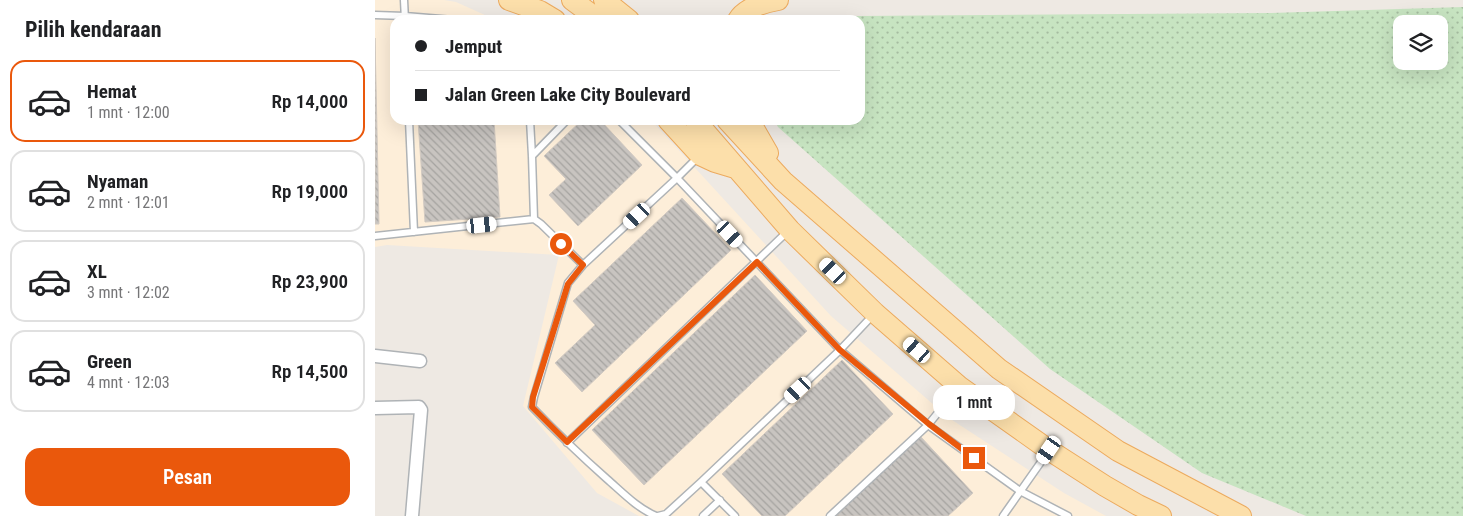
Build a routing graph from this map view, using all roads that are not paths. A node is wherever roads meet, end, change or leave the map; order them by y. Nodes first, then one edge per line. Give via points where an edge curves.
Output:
1 (404, 0) edge
2 (509, 0) edge
3 (572, 0) edge
4 (604, 0) edge
5 (778, 0) edge
6 (375, 15) edge
7 (405, 15) edge
8 (542, 15) edge
9 (592, 15) edge
10 (623, 15) edge
11 (741, 15) edge
12 (390, 16) edge
13 (409, 125) edge
14 (530, 125) edge
15 (562, 125) edge
16 (624, 125) edge
17 (673, 125) edge
18 (699, 125) edge
19 (732, 125) edge
20 (752, 125) edge
21 (700, 155) junction
22 (532, 156) junction
23 (735, 168) junction
24 (677, 178) junction
25 (783, 181) junction
26 (534, 220) junction
27 (790, 230) junction
28 (414, 232) junction
29 (375, 236) edge
30 (757, 262) junction
31 (583, 265) junction
32 (875, 313) junction
33 (840, 350) junction
34 (375, 356) edge
35 (420, 361) dead end
36 (959, 387) junction
37 (375, 408) edge
38 (929, 424) junction
39 (567, 442) junction
40 (1049, 450) junction
41 (701, 482) junction
42 (1020, 491) junction
43 (720, 500) junction
44 (412, 516) edge
45 (657, 516) edge
46 (703, 516) edge
47 (735, 516) edge
48 (830, 516) edge
49 (1003, 516) edge
50 (1068, 516) edge
51 (1161, 516) edge
52 (1241, 516) edge

1 - 7 lane
2 - 8 main road
3 - 9 main road
4 - 10 main road
5 - 11 main road via 765,2
6 - 12 lane
13 - 28 lane
14 - 22 lane
15 - 22 lane
16 - 24 lane
17 - 21 main road
18 - 23 main road
19 - 25 main road
20 - 25 main road
21 - 23 main road
21 - 24 lane
22 - 26 lane
23 - 27 main road
24 - 30 lane
24 - 31 lane
25 - 52 main road via 999,369 1118,451
26 - 28 lane
26 - 31 lane
27 - 30 lane
27 - 32 main road
28 - 29 lane
30 - 33 lane
30 - 39 lane
31 - 39 lane via 568,284 532,407
32 - 33 lane
32 - 36 main road
33 - 38 lane
33 - 41 lane
34 - 35 street
36 - 38 lane
36 - 40 main road
37 - 44 street via 419,406 421,410
38 - 42 lane
38 - 48 lane
39 - 45 lane via 645,512
40 - 42 lane
40 - 51 main road via 1137,508
41 - 43 lane
41 - 45 lane via 666,514
42 - 49 lane
42 - 50 lane
43 - 46 lane
43 - 47 lane

